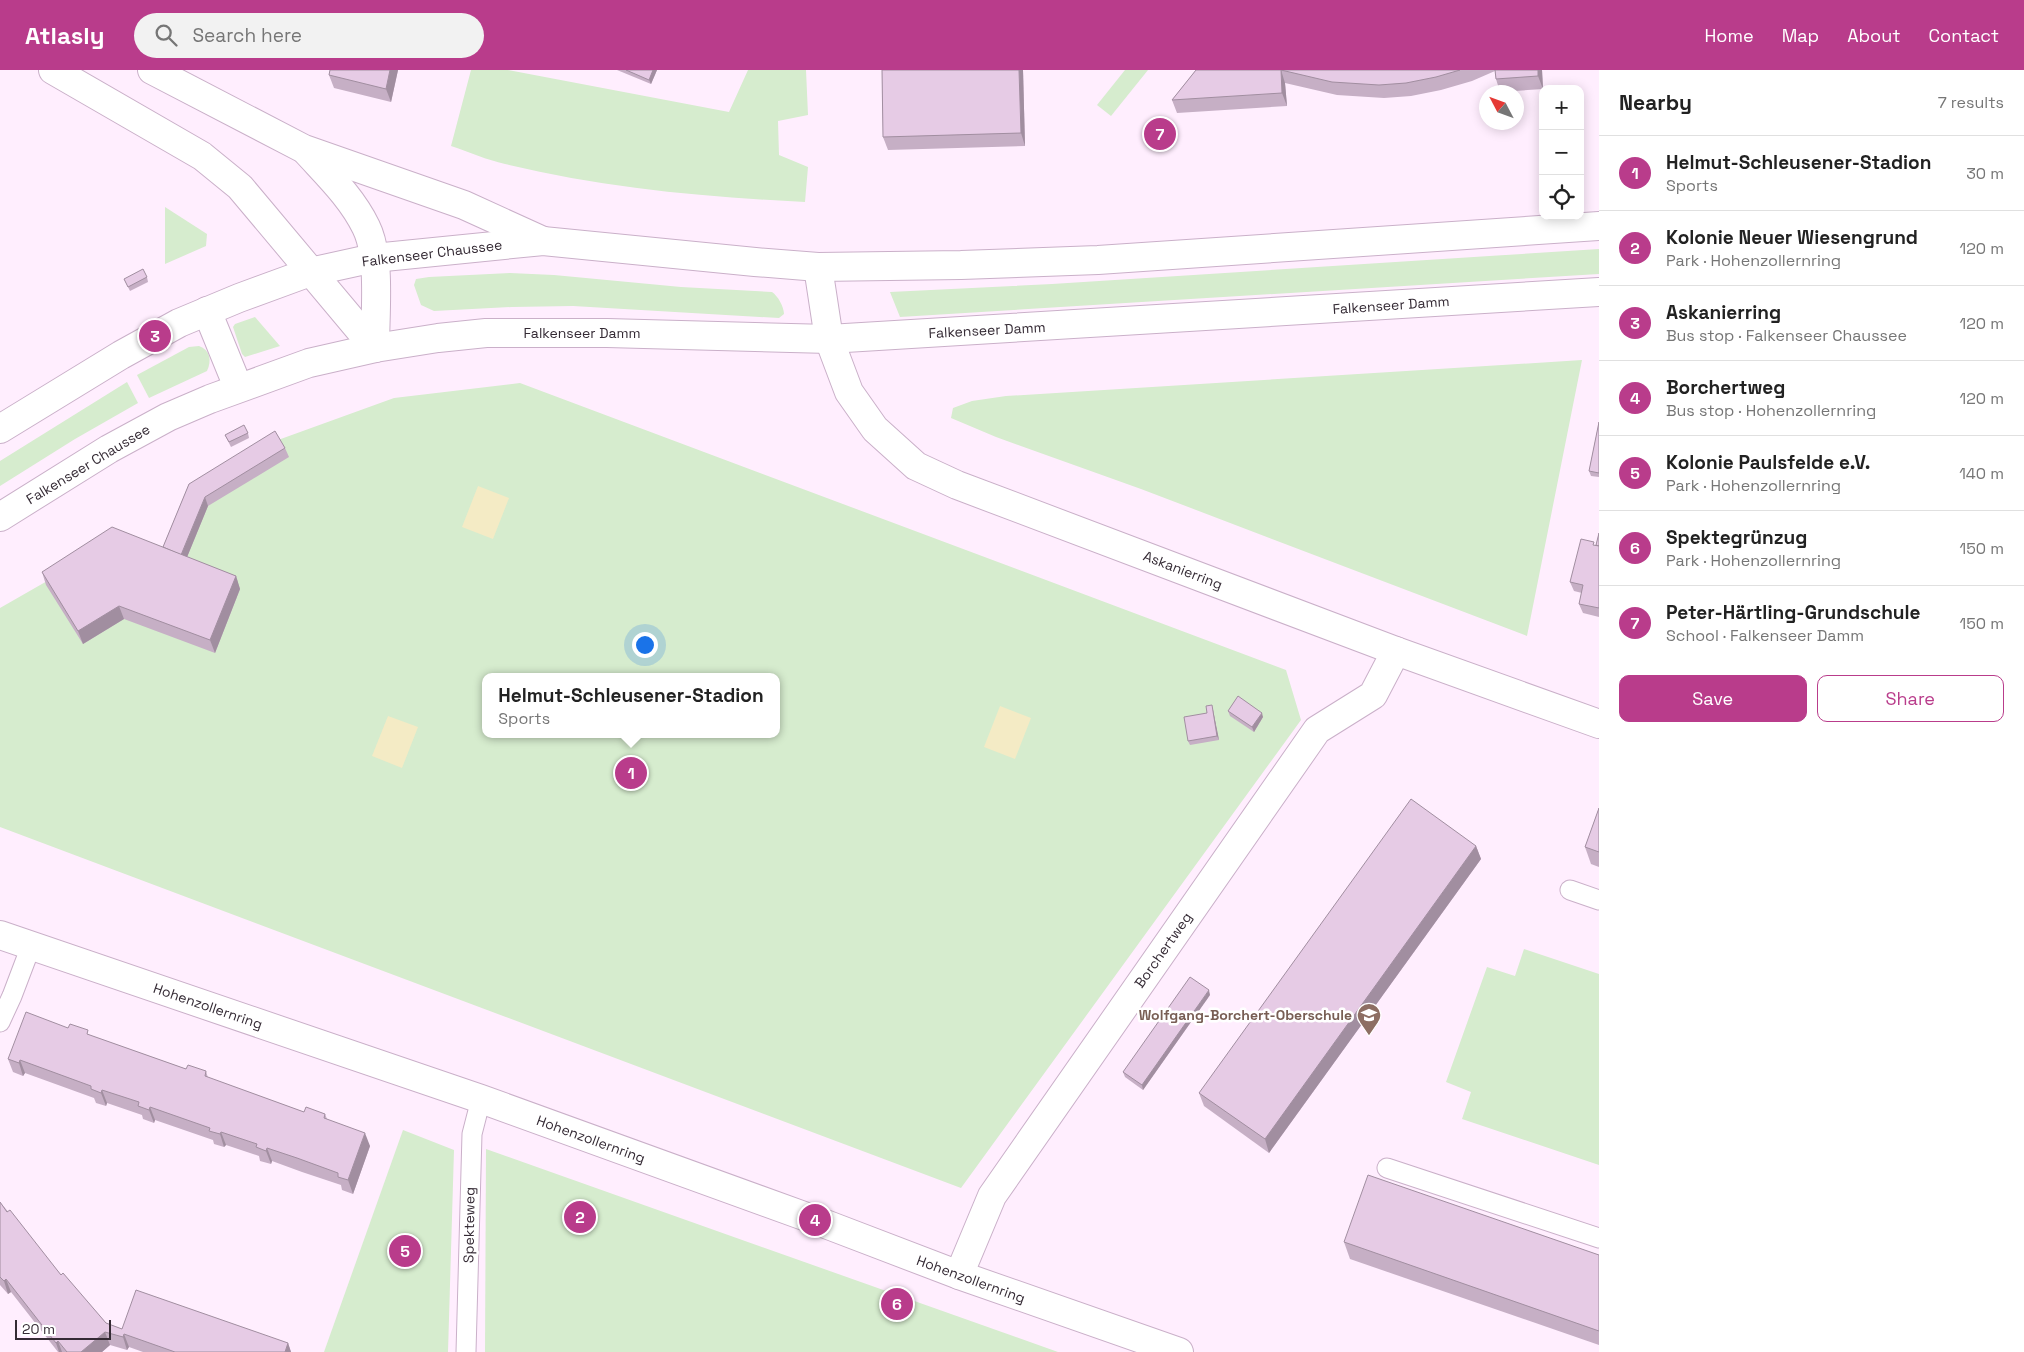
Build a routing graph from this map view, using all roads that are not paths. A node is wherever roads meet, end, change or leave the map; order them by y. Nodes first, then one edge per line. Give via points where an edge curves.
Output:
1 (53, 70) edge
2 (152, 70) edge
3 (304, 149) junction
4 (1599, 226) edge
5 (543, 241) junction
6 (374, 258) junction
7 (818, 267) junction
8 (310, 272) junction
9 (1599, 292) edge
10 (207, 311) junction
11 (829, 339) junction
12 (375, 348) junction
13 (238, 388) junction
14 (0, 430) edge
15 (0, 516) edge
16 (1396, 651) junction
17 (1599, 724) edge
18 (1570, 890) dead end
19 (1599, 900) edge
20 (0, 935) edge
21 (31, 946) junction
22 (0, 1022) edge
23 (481, 1099) junction
24 (1387, 1168) dead end
25 (1599, 1238) edge
26 (959, 1275) junction
27 (466, 1352) edge
28 (1178, 1352) edge

1 - 8 main road via 202,156 240,187
2 - 3 main road
3 - 5 main road via 464,205
3 - 6 main road via 334,182 367,228
4 - 7 main road via 1098,260
5 - 6 main road, Falkenseer Chaussee
5 - 7 main road
6 - 8 main road, Falkenseer Chaussee
6 - 12 main road
7 - 11 main road, Askanierring
8 - 10 main road, Falkenseer Chaussee
8 - 12 main road
9 - 11 main road, Falkenseer Damm
10 - 13 main road
10 - 14 main road, Falkenseer Chaussee via 155,336
11 - 12 main road, Falkenseer Damm via 486,333
11 - 16 main road, Askanierring via 849,392 876,429 916,466 958,485
12 - 13 main road, Falkenseer Chaussee via 310,363
13 - 15 main road, Falkenseer Chaussee via 168,418 109,449
16 - 17 main road, Askanierring
16 - 26 main road, Borchertweg via 1373,695 1316,730 992,1196
18 - 19 lane
20 - 21 main road, Hohenzollernring
21 - 22 lane
21 - 23 main road, Hohenzollernring
23 - 26 main road, Hohenzollernring
23 - 27 lane, Spekteweg via 472,1134
24 - 25 lane
26 - 28 main road, Hohenzollernring

